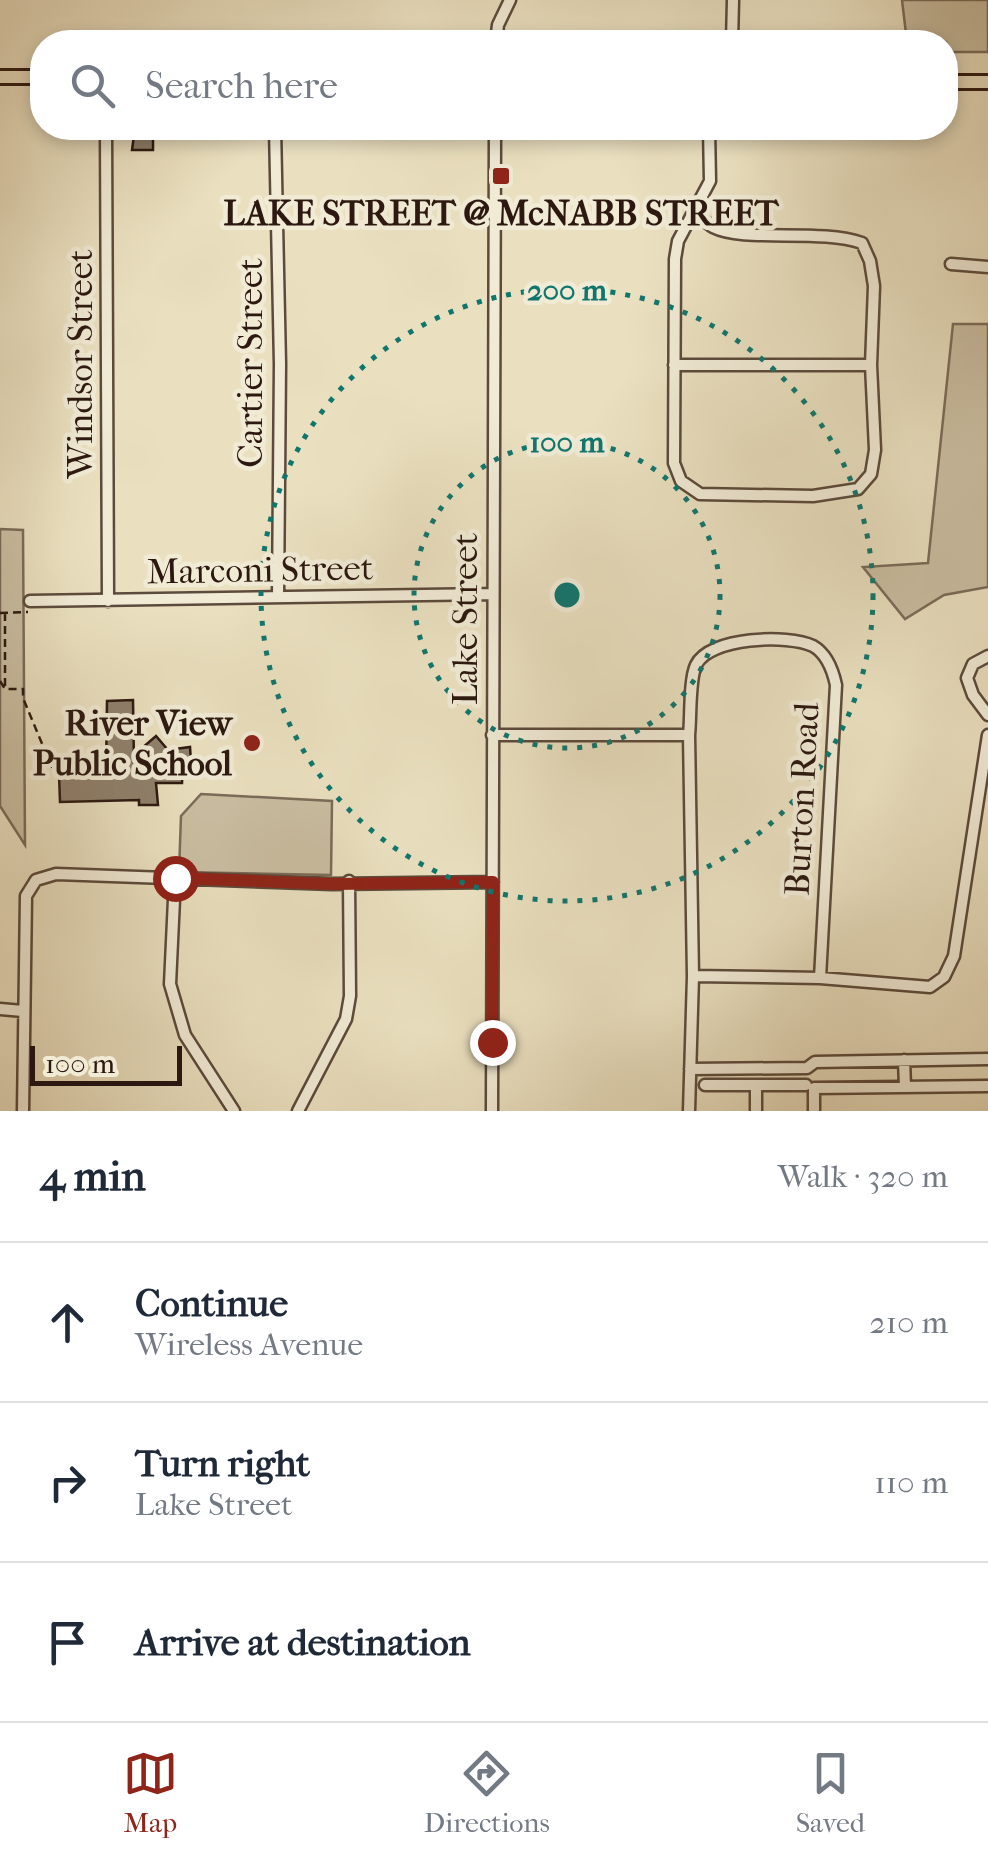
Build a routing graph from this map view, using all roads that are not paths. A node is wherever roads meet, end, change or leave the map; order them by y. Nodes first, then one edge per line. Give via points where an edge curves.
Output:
1 (510, 0) edge
2 (733, 0) edge
3 (497, 30) edge
4 (732, 30) edge
5 (0, 77) edge
6 (30, 77) edge
7 (958, 82) edge
8 (988, 82) edge
9 (106, 140) edge
10 (275, 140) edge
11 (495, 140) edge
12 (710, 140) edge
13 (694, 213) junction
14 (951, 264) dead end
15 (988, 267) edge
16 (674, 365) junction
17 (871, 366) junction
18 (492, 594) junction
19 (278, 597) junction
20 (30, 601) road end
21 (108, 601) junction
22 (988, 656) edge
23 (988, 716) edge
24 (492, 735) junction
25 (689, 735) junction
26 (988, 735) edge
27 (175, 878) junction
28 (349, 881) junction
29 (493, 882) junction
30 (693, 976) junction
31 (820, 978) junction
32 (0, 1009) edge
33 (24, 1011) junction
34 (904, 1060) junction
35 (988, 1060) edge
36 (690, 1069) junction
37 (705, 1085) dead end
38 (756, 1085) junction
39 (806, 1085) dead end
40 (988, 1086) edge
41 (905, 1087) junction
42 (23, 1111) edge
43 (234, 1111) edge
44 (298, 1111) edge
45 (492, 1111) edge
46 (690, 1111) edge
47 (756, 1111) edge
48 (814, 1111) edge

1 - 3 street
2 - 4 street
5 - 6 main road
7 - 8 main road
9 - 21 street, Windsor Street
10 - 19 street, Cartier Street
11 - 18 street, Lake Street
12 - 13 street via 710,181
13 - 16 street via 675,259
13 - 17 street via 726,230 842,236 862,243 874,286
14 - 15 street
16 - 17 street
16 - 17 street via 674,462 681,481 700,494 813,496 858,489 871,474
18 - 19 street, Marconi Street
18 - 24 street, Lake Street
19 - 21 street, Marconi Street
20 - 21 street, Marconi Street
22 - 23 street via 973,664 967,678
24 - 25 street
24 - 29 street, Lake Street
25 - 30 street, Burton Road
25 - 31 street, Burton Road via 696,665 709,650 729,642 787,641 813,646 828,660 836,685
26 - 31 street via 954,956 944,976 930,987
27 - 28 street
27 - 33 street via 56,874 36,880 26,896
27 - 43 street via 170,984 185,1035
28 - 29 street
28 - 44 street via 346,1019
29 - 45 street, Lake Street
30 - 31 street
30 - 36 street, Burton Road
32 - 33 street
33 - 42 street
34 - 35 street
34 - 36 street
34 - 41 street
36 - 46 street, Burton Road
37 - 38 street
38 - 39 street
38 - 47 street
40 - 41 street
41 - 48 street via 814,1088

